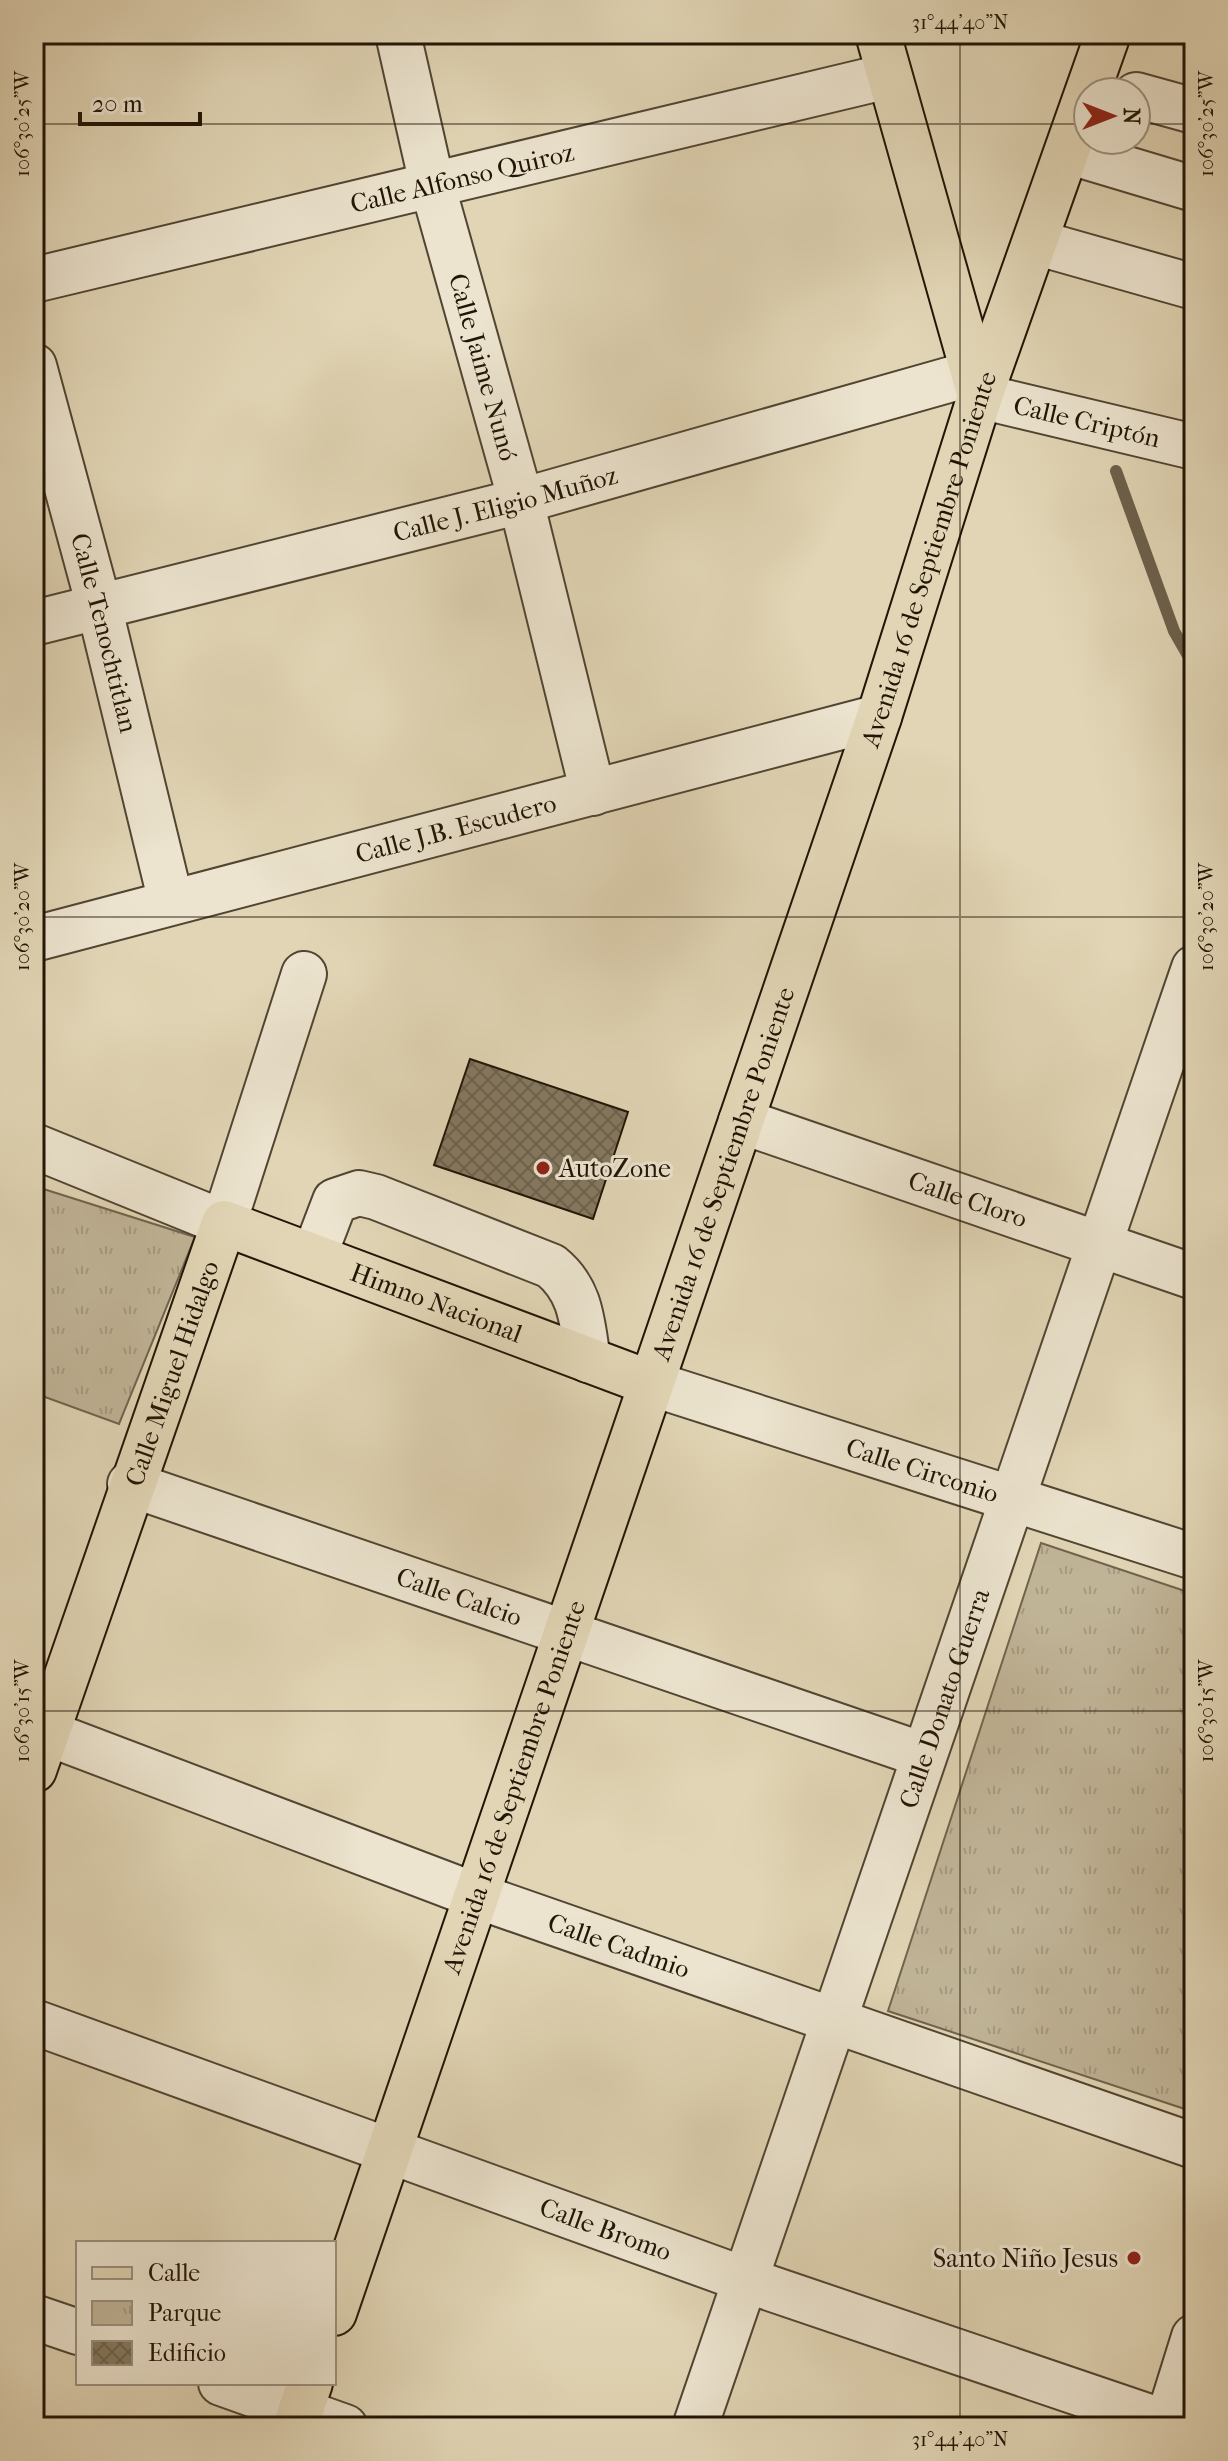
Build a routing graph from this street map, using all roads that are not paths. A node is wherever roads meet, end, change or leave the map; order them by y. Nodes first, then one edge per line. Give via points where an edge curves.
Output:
1 (398, 34) edge
2 (878, 34) edge
3 (1108, 34) edge
4 (888, 76) junction
5 (1108, 76) edge
6 (1152, 99) edge
7 (1194, 111) edge
8 (1072, 143) edge
9 (1067, 151) junction
10 (432, 184) junction
11 (1194, 189) edge
12 (1035, 242) junction
13 (34, 280) edge
14 (1194, 287) edge
15 (34, 366) edge
16 (976, 384) junction
17 (1194, 447) edge
18 (521, 501) junction
19 (99, 606) junction
20 (34, 623) edge
21 (879, 717) junction
22 (593, 793) junction
23 (171, 902) junction
24 (34, 939) edge
25 (304, 974) dead end
26 (1191, 985) edge
27 (741, 1121) junction
28 (34, 1146) edge
29 (224, 1223) junction
30 (1098, 1244) junction
31 (314, 1256) junction
32 (1194, 1277) edge
33 (588, 1360) junction
34 (650, 1383) junction
35 (130, 1484) junction
36 (1015, 1499) junction
37 (1194, 1557) edge
38 (566, 1633) junction
39 (38, 1744) edge
40 (923, 1755) junction
41 (477, 1896) junction
42 (835, 2020) junction
43 (34, 2022) edge
44 (1194, 2146) edge
45 (389, 2151) junction
46 (746, 2280) junction
47 (336, 2307) edge
48 (34, 2317) edge
49 (76, 2331) edge
50 (1194, 2337) edge
51 (228, 2385) edge
52 (302, 2407) edge
53 (1171, 2426) edge
54 (345, 2427) edge
55 (695, 2427) edge

1 - 10 street, Calle Jaime Nunó
2 - 4 main road
3 - 5 main road, Avenida 16 de Septiembre Poniente
4 - 10 street, Calle Alfonso Quiroz
4 - 16 main road
6 - 7 street
8 - 9 main road, Avenida 16 de Septiembre Poniente
9 - 11 street
9 - 12 main road, Avenida 16 de Septiembre Poniente
10 - 13 street, Calle Alfonso Quiroz
10 - 18 street, Calle Jaime Nunó
12 - 14 street
12 - 16 main road, Avenida 16 de Septiembre Poniente
15 - 19 street, Calle Tenochtitlan
16 - 17 street, Calle Criptón
16 - 18 street, Calle J. Eligio Muñoz
16 - 21 main road, Avenida 16 de Septiembre Poniente
18 - 19 street, Calle J. Eligio Muñoz
18 - 22 street, Calle Jaime Nunó
19 - 20 street, Calle J. Eligio Muñoz
19 - 23 street, Calle Tenochtitlan
21 - 22 street, Calle J.B. Escudero
21 - 27 main road, Avenida 16 de Septiembre Poniente
22 - 23 street, Calle J.B. Escudero
23 - 24 street, Calle J.B. Escudero
25 - 29 street, Calle Miguel Hidalgo
26 - 30 street, Calle Donato Guerra
27 - 30 street, Calle Cloro
27 - 34 main road, Avenida 16 de Septiembre Poniente
28 - 29 street
29 - 31 main road, Himno Nacional
29 - 35 main road, Calle Miguel Hidalgo
30 - 32 street, Calle Cloro
30 - 36 street, Calle Donato Guerra
31 - 33 main road, Himno Nacional
31 - 33 street via 335,1201 359,1193 376,1197 551,1266 569,1280 579,1301
33 - 34 main road, Himno Nacional
34 - 36 street, Calle Circonio
34 - 38 main road, Avenida 16 de Septiembre Poniente
35 - 38 street, Calle Calcio
35 - 39 main road, Calle Miguel Hidalgo
36 - 37 street, Calle Circonio
36 - 40 street, Calle Donato Guerra
38 - 40 street, Calle Calcio
38 - 41 main road, Avenida 16 de Septiembre Poniente
39 - 41 street, Calle Cadmio
40 - 42 street, Calle Donato Guerra
41 - 42 street, Calle Cadmio
41 - 45 main road, Avenida 16 de Septiembre Poniente
42 - 44 street, Calle Cadmio
42 - 46 street, Calle Donato Guerra
43 - 45 street, Calle Bromo
45 - 46 street, Calle Bromo
45 - 47 main road, Avenida 16 de Septiembre Poniente
46 - 53 street, Calle Bromo
46 - 55 street, Calle Donato Guerra
48 - 49 street
50 - 53 street
51 - 52 street
52 - 54 street

